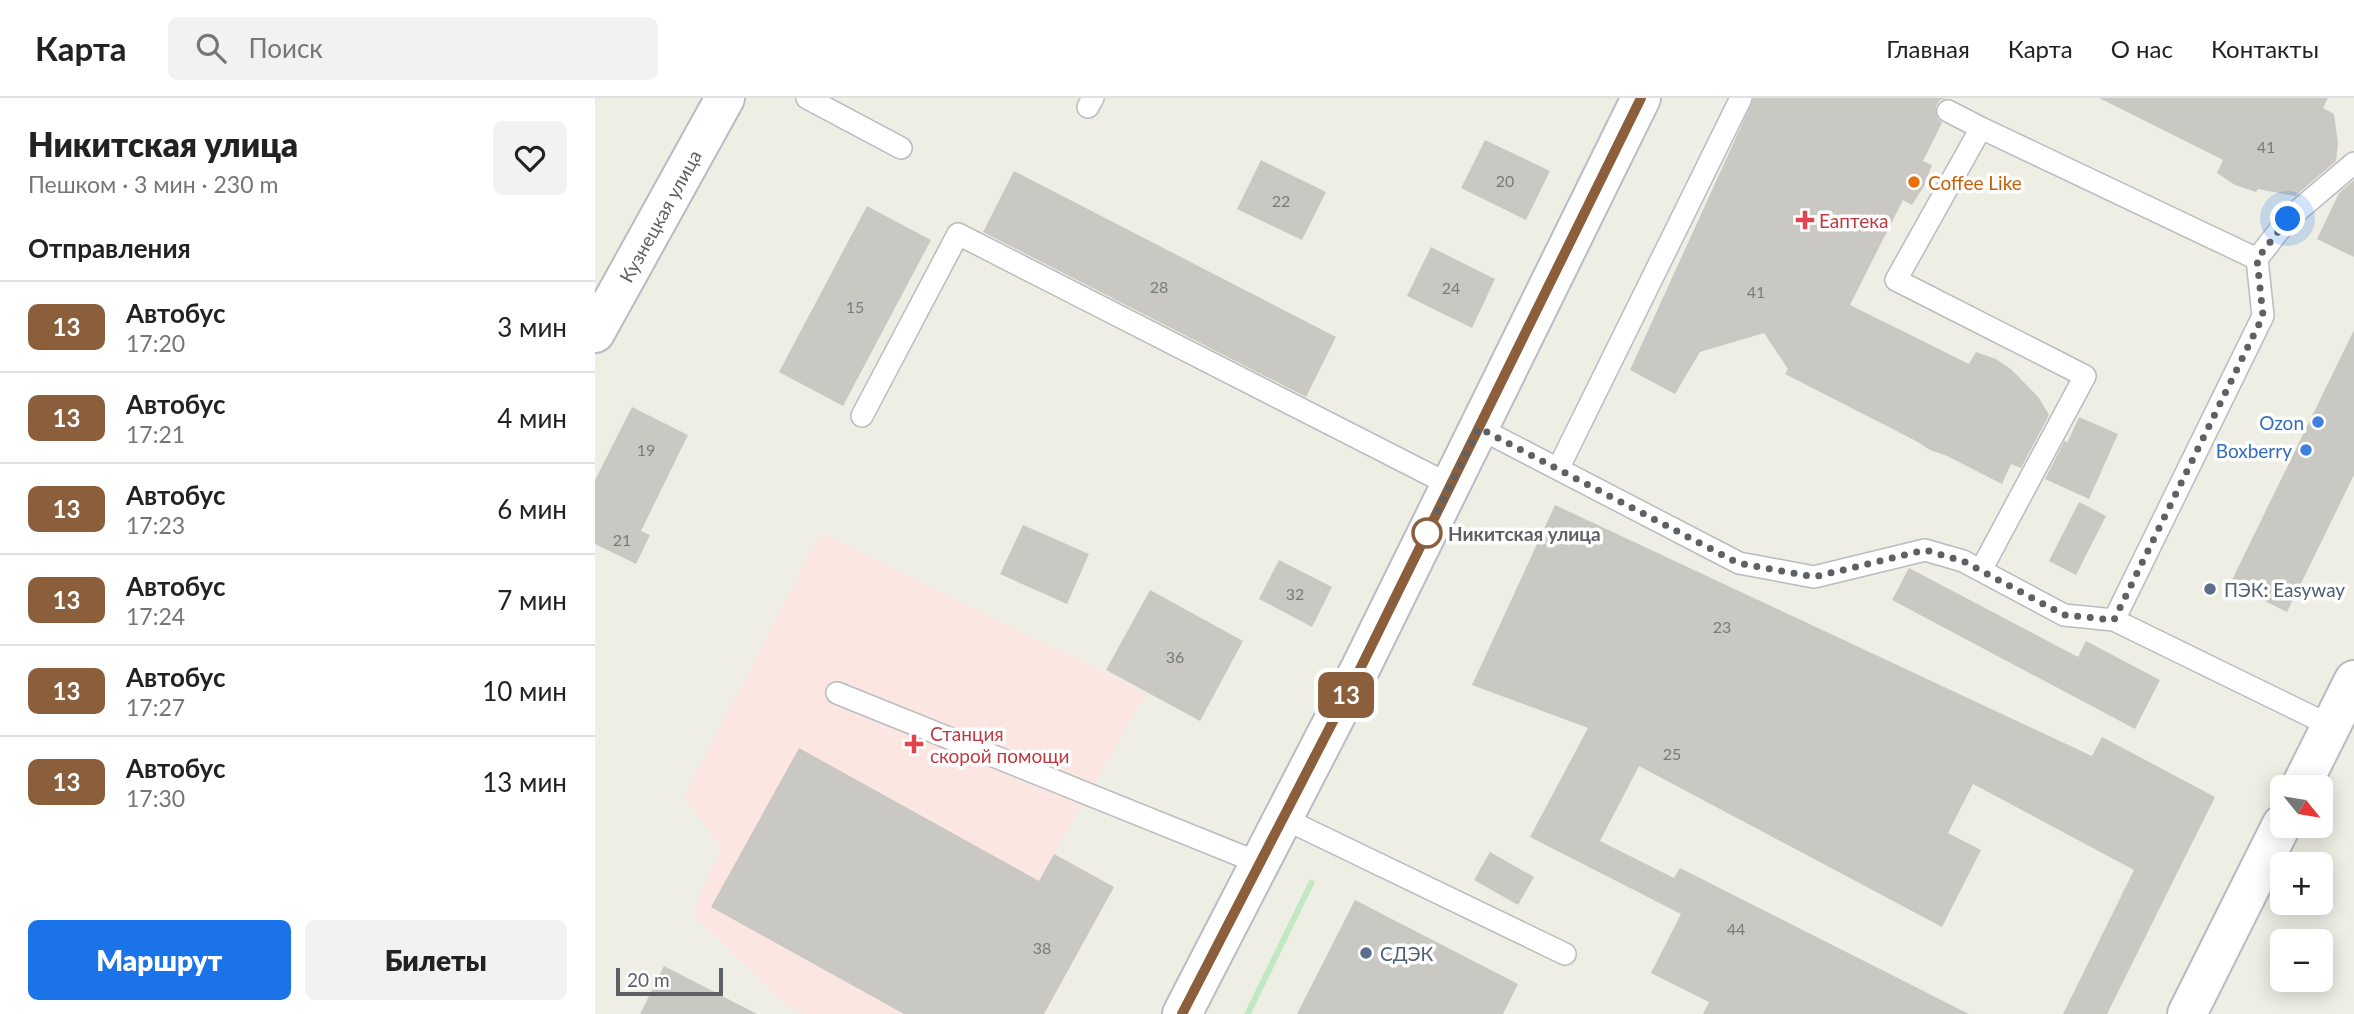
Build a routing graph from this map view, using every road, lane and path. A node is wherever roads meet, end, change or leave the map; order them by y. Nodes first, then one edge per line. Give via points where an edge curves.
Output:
1 (725, 98) edge
2 (807, 98) edge
3 (1641, 98) edge
4 (1741, 98) edge
5 (1948, 111) dead end
6 (1981, 128) junction
7 (901, 148) dead end
8 (2354, 163) edge
9 (2257, 259) junction
10 (595, 333) edge
11 (862, 416) dead end
12 (1479, 428) junction
13 (1558, 469) junction
14 (1450, 485) junction
15 (1981, 570) junction
16 (2114, 620) junction
17 (2352, 688) edge
18 (837, 693) dead end
19 (2331, 726) junction
20 (2306, 775) edge
21 (1283, 818) junction
22 (2275, 838) edge
23 (1259, 863) junction
24 (1565, 954) dead end
25 (1182, 1014) edge
26 (2187, 1014) edge

1 - 10 street, Кузнецкая улица
2 - 7 lane
3 - 12 street
4 - 13 lane
5 - 6 lane
6 - 9 lane
6 - 15 lane via 1896,280 2085,376
8 - 9 lane via 2288,219
9 - 16 lane via 2263,316
11 - 14 lane via 958,234
12 - 13 lane
12 - 14 street
13 - 15 lane via 1738,563 1814,577 1925,550
14 - 21 street
15 - 16 lane via 2064,615
16 - 19 lane
17 - 19 street
18 - 23 lane
19 - 20 street
21 - 23 street
21 - 24 lane
22 - 26 street
23 - 25 street

